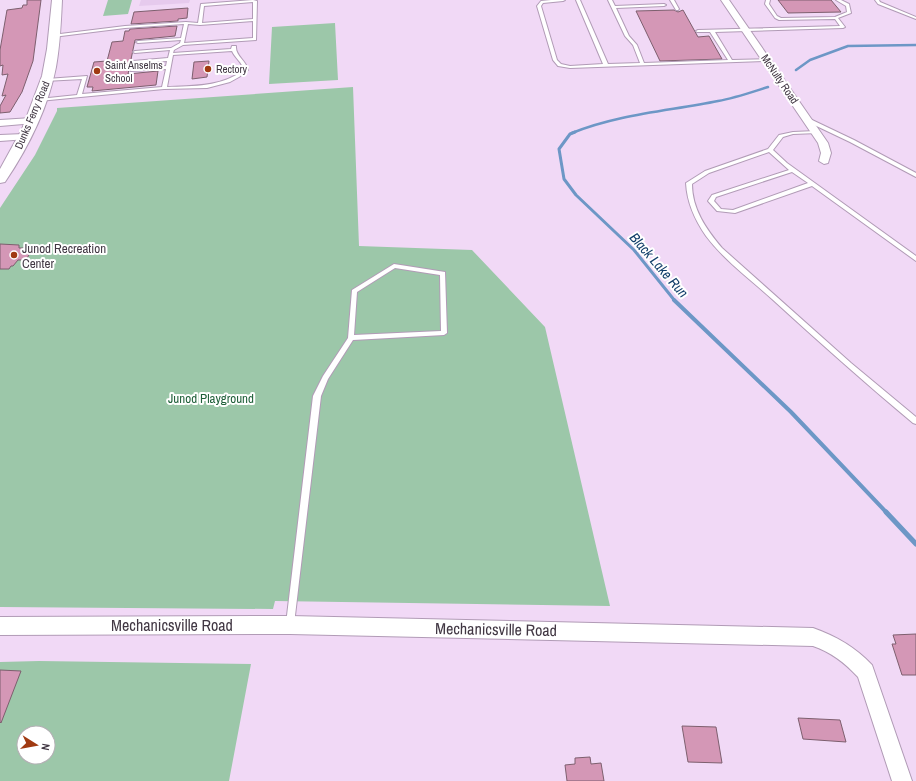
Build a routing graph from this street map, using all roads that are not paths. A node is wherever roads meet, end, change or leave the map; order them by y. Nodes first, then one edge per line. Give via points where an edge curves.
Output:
1 (57, 0) edge
2 (564, 0) edge
3 (578, 0) edge
4 (610, 0) edge
5 (672, 0) edge
6 (725, 0) edge
7 (768, 0) edge
8 (838, 0) edge
9 (877, 0) edge
10 (664, 5) dead end
11 (613, 7) junction
12 (677, 9) dead end
13 (836, 18) junction
14 (916, 18) edge
15 (780, 19) junction
16 (255, 20) junction
17 (186, 23) junction
18 (200, 24) junction
19 (787, 29) junction
20 (746, 30) junction
21 (698, 31) dead end
22 (712, 31) junction
23 (53, 36) junction
24 (234, 40) junction
25 (183, 41) junction
26 (138, 42) dead end
27 (233, 50) junction
28 (135, 52) dead end
29 (171, 54) junction
30 (767, 60) junction
31 (133, 62) dead end
32 (731, 62) junction
33 (643, 64) junction
34 (606, 66) junction
35 (168, 67) junction
36 (131, 70) dead end
37 (47, 80) junction
38 (164, 88) junction
39 (79, 96) junction
40 (39, 100) junction
41 (808, 120) junction
42 (32, 121) junction
43 (0, 123) edge
44 (816, 132) junction
45 (24, 137) junction
46 (0, 138) edge
47 (770, 150) junction
48 (824, 161) dead end
49 (793, 170) junction
50 (916, 175) edge
51 (0, 179) edge
52 (812, 184) junction
53 (916, 259) edge
54 (350, 338) junction
55 (916, 421) edge
56 (290, 625) junction
57 (0, 626) edge
58 (902, 781) edge

1 - 23 street, Dunks Ferry Road
2 - 34 lane via 542,2 539,6 555,60 560,65 570,67
3 - 34 lane
4 - 11 lane
5 - 12 lane
6 - 20 street, McNulty Road
7 - 15 lane via 776,17
8 - 13 lane via 848,5 849,13
9 - 14 lane
10 - 11 lane
11 - 33 lane
13 - 15 lane
13 - 19 lane via 843,27
15 - 19 lane
16 - 18 lane
16 - 18 lane via 255,1 249,1 202,5
16 - 24 lane via 255,39
17 - 18 lane
17 - 23 lane via 125,26
17 - 25 lane
19 - 20 lane
20 - 22 lane
20 - 30 street, McNulty Road
21 - 22 lane
22 - 32 lane
23 - 37 street, Dunks Ferry Road
24 - 25 lane
24 - 27 lane
25 - 26 lane
25 - 29 lane
27 - 29 lane
27 - 38 lane via 245,65 246,70 240,76 212,85
28 - 29 lane
29 - 31 lane
29 - 35 lane
30 - 32 lane
30 - 41 street, McNulty Road
32 - 33 lane
33 - 34 lane
35 - 36 lane
35 - 38 lane
37 - 39 lane via 85,77
37 - 40 street, Dunks Ferry Road
38 - 39 lane
39 - 40 lane
40 - 42 street, Dunks Ferry Road
41 - 44 street, McNulty Road
41 - 50 lane
42 - 43 street
42 - 45 street, Dunks Ferry Road
44 - 47 lane via 781,136
44 - 48 street, McNulty Road via 825,148
45 - 46 street
45 - 51 street, Dunks Ferry Road
47 - 49 lane
47 - 55 lane via 707,172 689,183 688,192 696,214 707,234 720,249 849,365
49 - 52 lane
49 - 52 lane via 714,196 711,201 719,210 733,212
52 - 53 lane
54 - 54 lane via 444,333 444,273 394,266 354,291
54 - 56 lane via 317,396
56 - 57 street, Mechanicsville Road
56 - 58 street, Mechanicsville Road via 813,637 830,642 856,659 865,672

